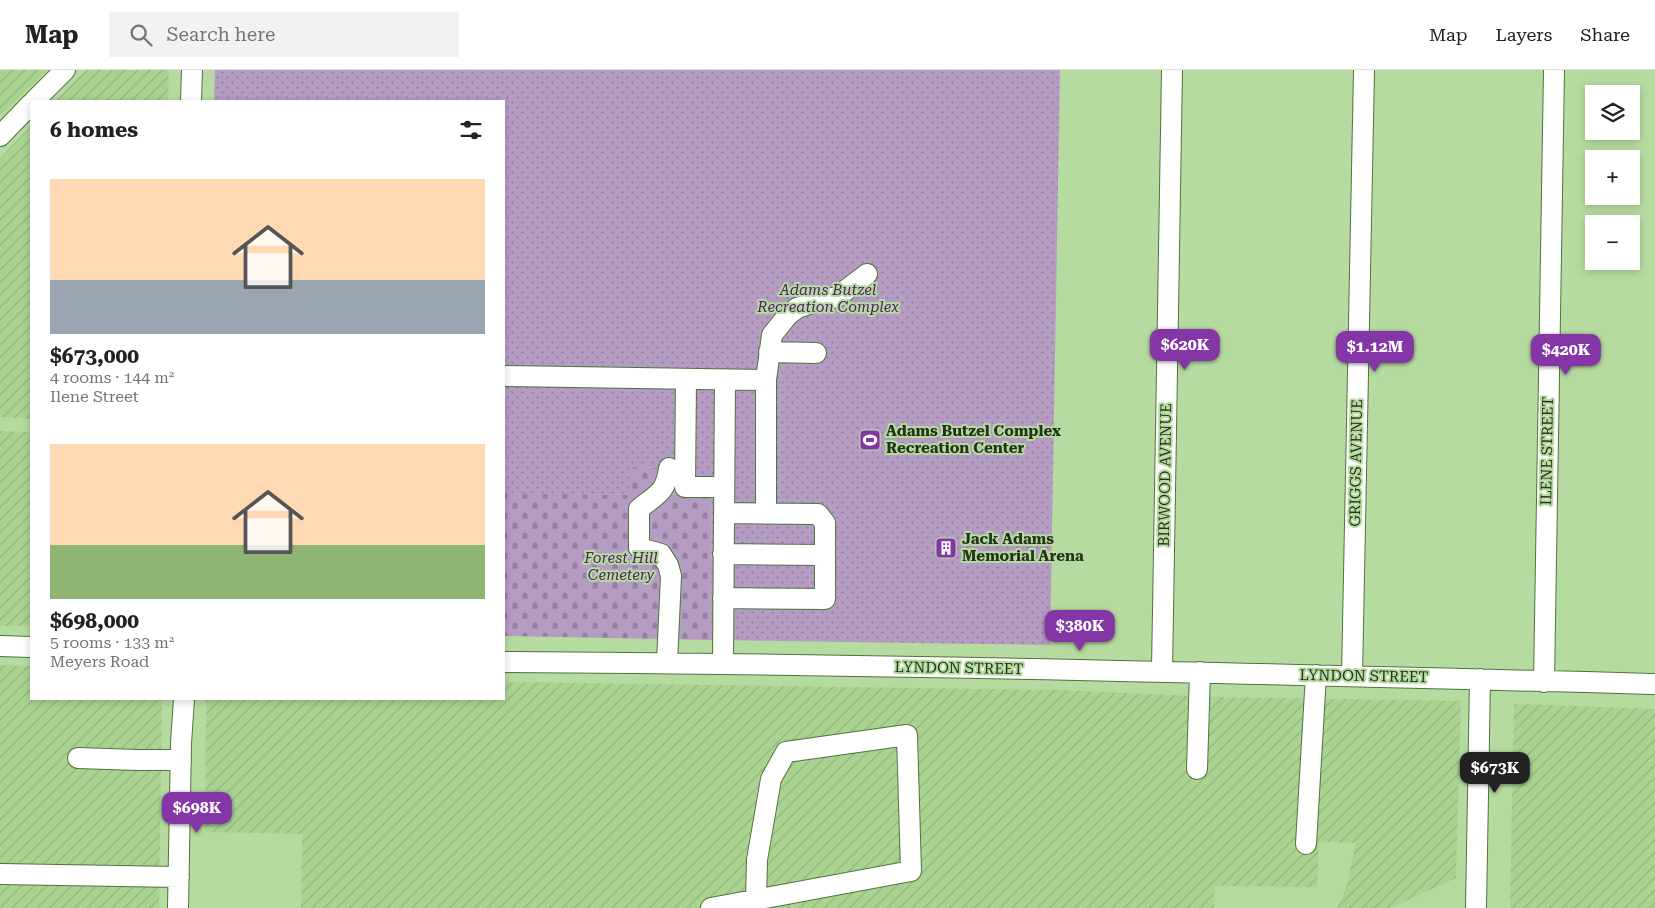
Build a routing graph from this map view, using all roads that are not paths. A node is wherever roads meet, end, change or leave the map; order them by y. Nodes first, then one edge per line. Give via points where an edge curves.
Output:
1 (65, 70) edge
2 (192, 70) edge
3 (1172, 70) edge
4 (1364, 70) edge
5 (1554, 70) edge
6 (35, 100) edge
7 (191, 100) edge
8 (30, 105) edge
9 (0, 136) edge
10 (868, 274) dead end
11 (770, 352) junction
12 (816, 353) dead end
13 (505, 376) edge
14 (686, 379) junction
15 (725, 380) junction
16 (766, 380) junction
17 (669, 468) dead end
18 (724, 487) junction
19 (724, 513) junction
20 (766, 514) junction
21 (724, 554) junction
22 (825, 555) junction
23 (723, 598) junction
24 (0, 646) edge
25 (30, 647) edge
26 (505, 662) edge
27 (667, 663) junction
28 (722, 664) junction
29 (1162, 671) junction
30 (1200, 672) junction
31 (1316, 675) junction
32 (1352, 676) junction
33 (1480, 679) junction
34 (1544, 682) junction
35 (1655, 684) edge
36 (184, 700) edge
37 (78, 758) dead end
38 (181, 760) junction
39 (1197, 770) dead end
40 (1306, 844) dead end
41 (0, 874) edge
42 (179, 877) junction
43 (756, 901) junction
44 (178, 908) edge
45 (711, 908) edge
46 (1476, 908) edge

1 - 6 street
2 - 7 street
3 - 29 street, BIRWOOD AVENUE
4 - 32 street, GRIGGS AVENUE
5 - 34 street, ILENE STREET
8 - 9 street
10 - 11 street via 837,297 796,308 772,335
11 - 12 street
11 - 16 street
13 - 14 street
14 - 15 street
14 - 18 street via 685,487
15 - 16 street
15 - 18 street
16 - 20 street
17 - 27 street via 662,491 639,501 638,548 661,554 671,576
18 - 19 street
19 - 20 street
19 - 21 street
20 - 22 street via 818,514 825,523
21 - 22 street
21 - 23 street
22 - 23 street via 825,599
23 - 28 street
24 - 25 street
26 - 27 street, LYNDON STREET
27 - 28 street, LYNDON STREET
28 - 29 street, LYNDON STREET
29 - 30 street, LYNDON STREET
30 - 31 street, LYNDON STREET
30 - 39 street
31 - 32 street, LYNDON STREET
31 - 40 street
32 - 33 street, LYNDON STREET
33 - 34 street, LYNDON STREET
33 - 46 street
34 - 35 street, LYNDON STREET
36 - 38 street
37 - 38 street
38 - 42 street
41 - 42 street
42 - 44 street
43 - 43 street via 910,872 907,735 786,752 771,779 757,860
43 - 45 street

